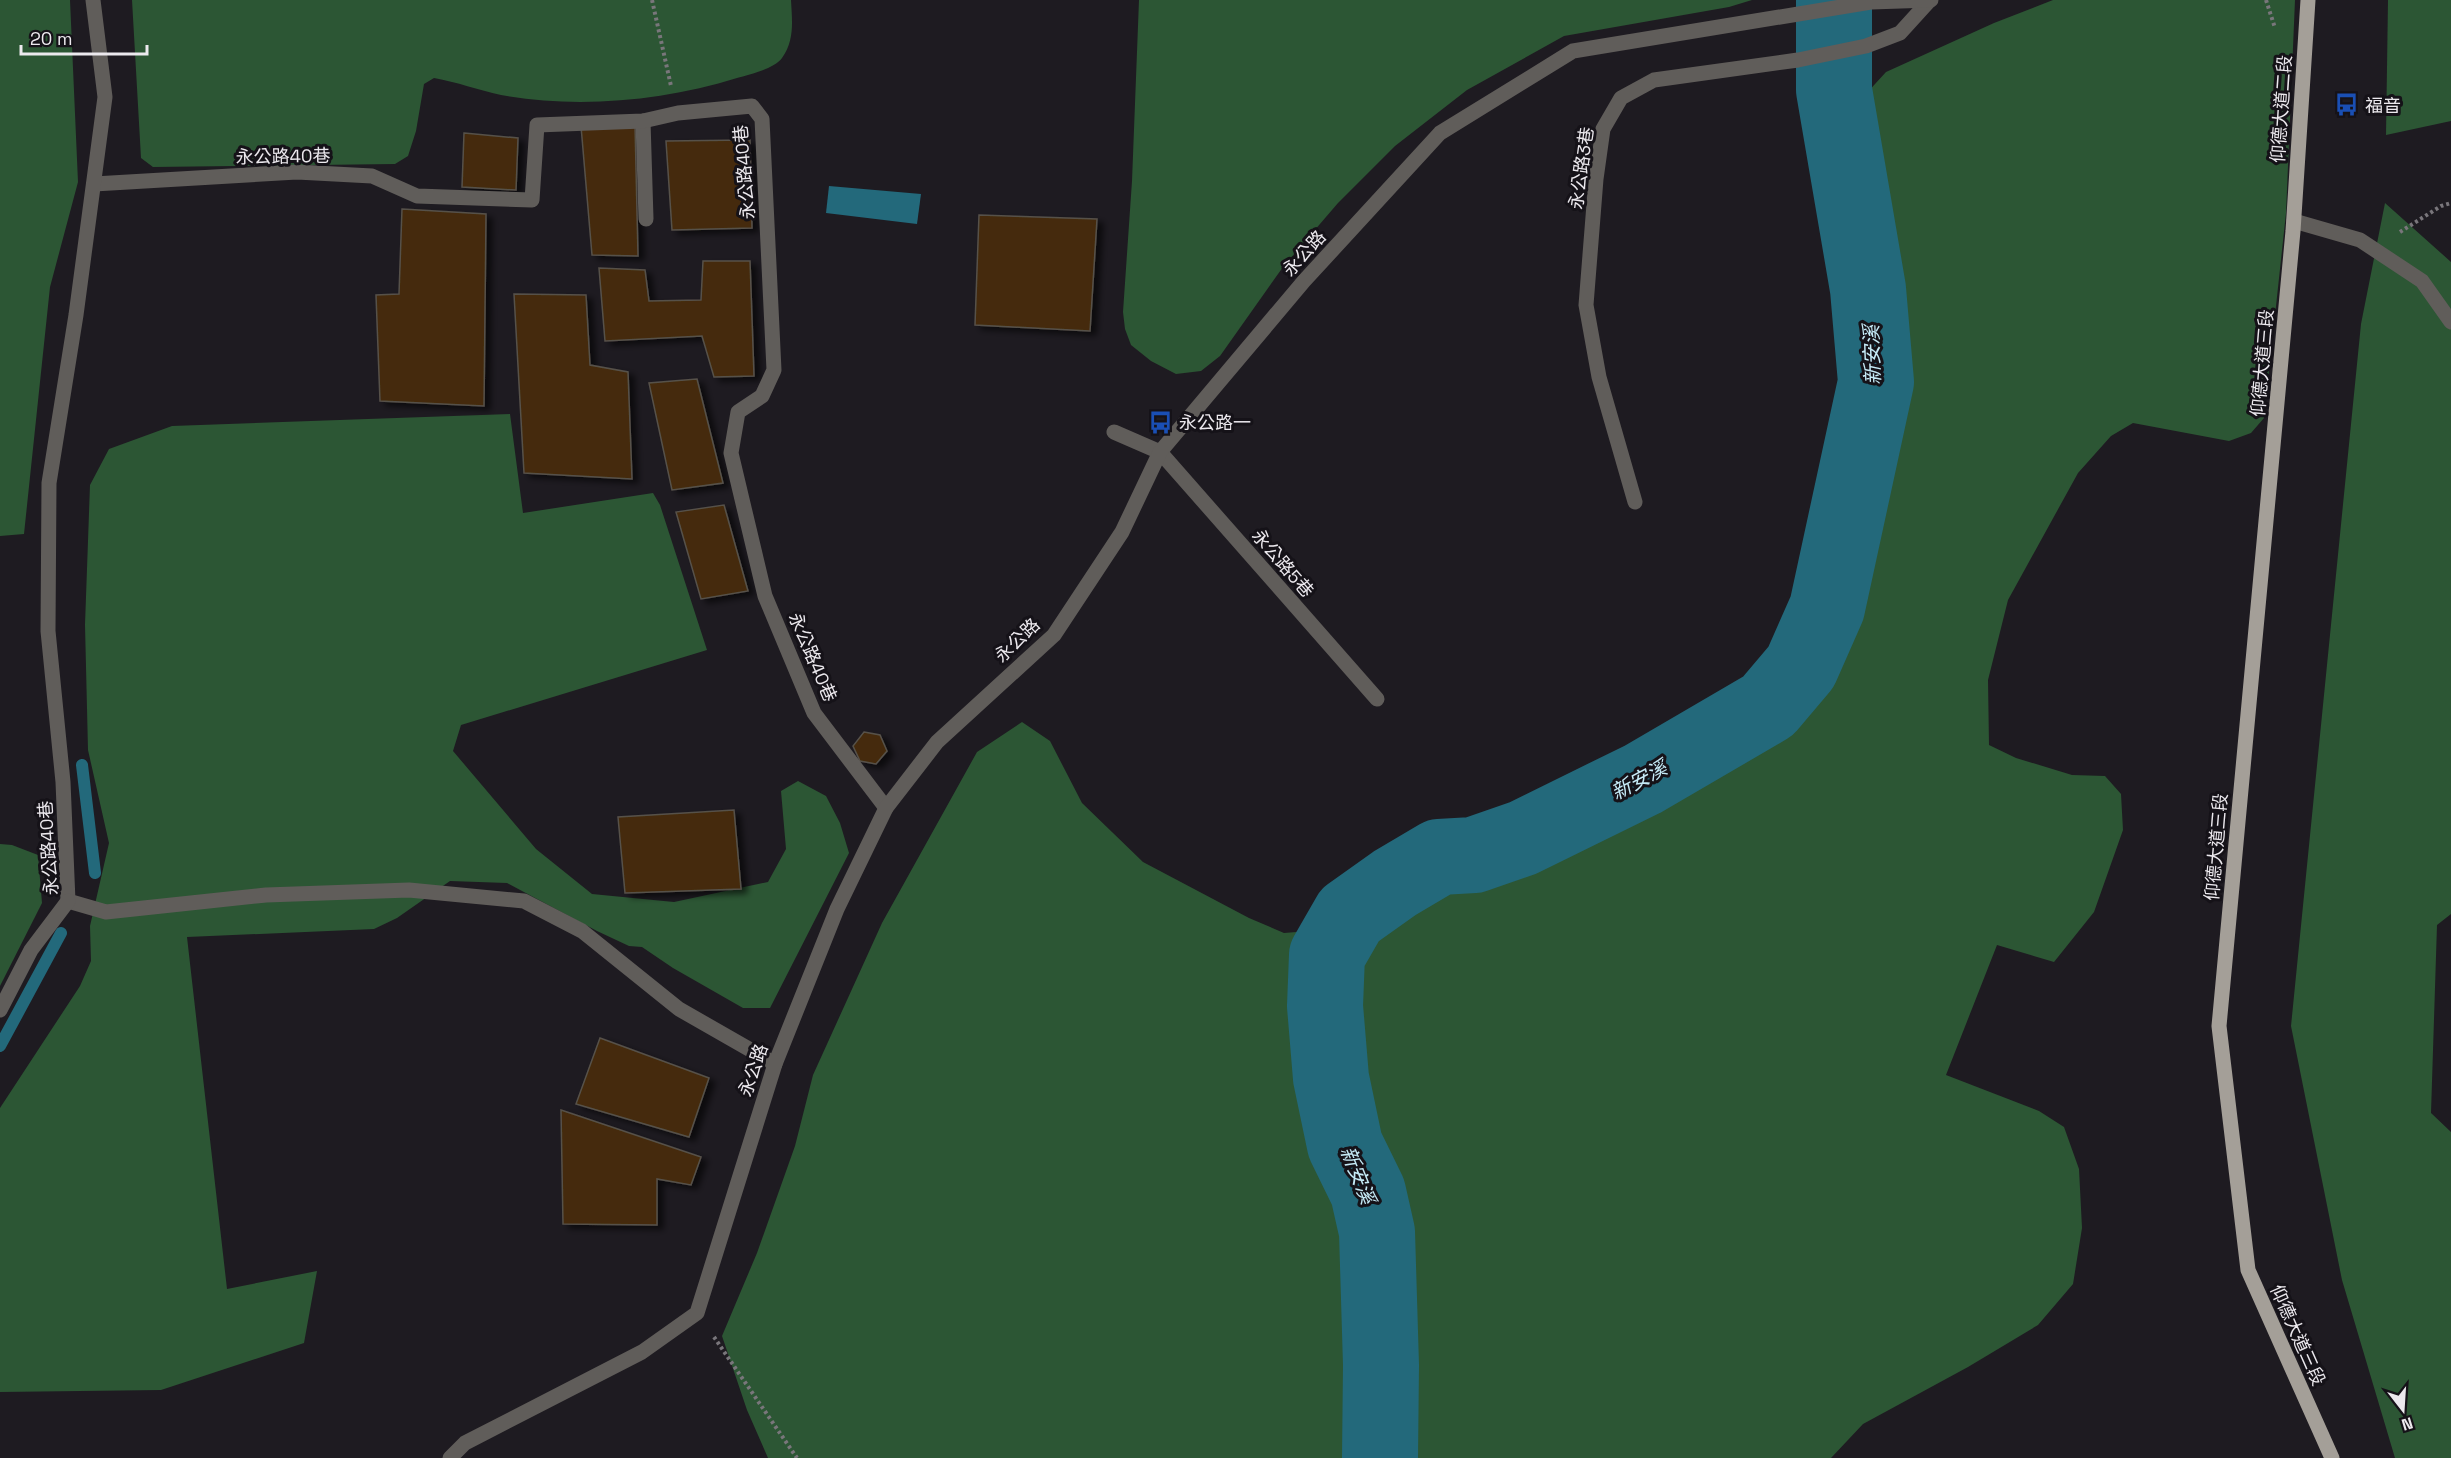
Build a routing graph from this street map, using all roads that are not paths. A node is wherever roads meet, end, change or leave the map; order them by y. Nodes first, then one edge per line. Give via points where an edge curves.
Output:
1 (93, 0) edge
2 (1930, 0) edge
3 (2308, 0) edge
4 (1871, 2) edge
5 (643, 121) junction
6 (94, 184) junction
7 (646, 219) dead end
8 (2294, 221) junction
9 (2451, 322) edge
10 (1114, 432) dead end
11 (1160, 452) junction
12 (1635, 502) dead end
13 (1377, 699) dead end
14 (886, 808) junction
15 (68, 901) junction
16 (0, 1010) edge
17 (775, 1064) junction
18 (450, 1458) edge
19 (2332, 1458) edge

1 - 6 street, 永公路40巷 via 105,97
2 - 4 street
2 - 12 street, 永公路3巷 via 1900,33 1866,46 1798,60 1654,80 1621,98 1603,129 1586,305 1599,377
3 - 8 main road, 仰德大道二段
4 - 11 street, 永公路 via 1573,51 1440,133 1304,281
5 - 6 street, 永公路40巷 via 537,125 532,200 417,196 372,176 297,172
5 - 7 street
5 - 14 street, 永公路40巷 via 678,113 752,106 762,119 774,370 762,396 738,412 732,453 765,596 814,713
6 - 15 street, 永公路40巷 via 49,483 48,631 63,782
8 - 9 street via 2360,240 2422,281
8 - 19 main road, 仰德大道三段 via 2219,1026 2248,1270
10 - 11 street
11 - 13 street, 永公路5巷
11 - 14 street, 永公路 via 1122,532 1054,634 937,741
14 - 17 street, 永公路 via 837,909
15 - 16 street via 31,950
15 - 17 street, 永公路40巷 via 106,912 266,895 409,890 524,901 582,931 679,1009
17 - 18 street, 永公路 via 697,1312 642,1352 465,1443

